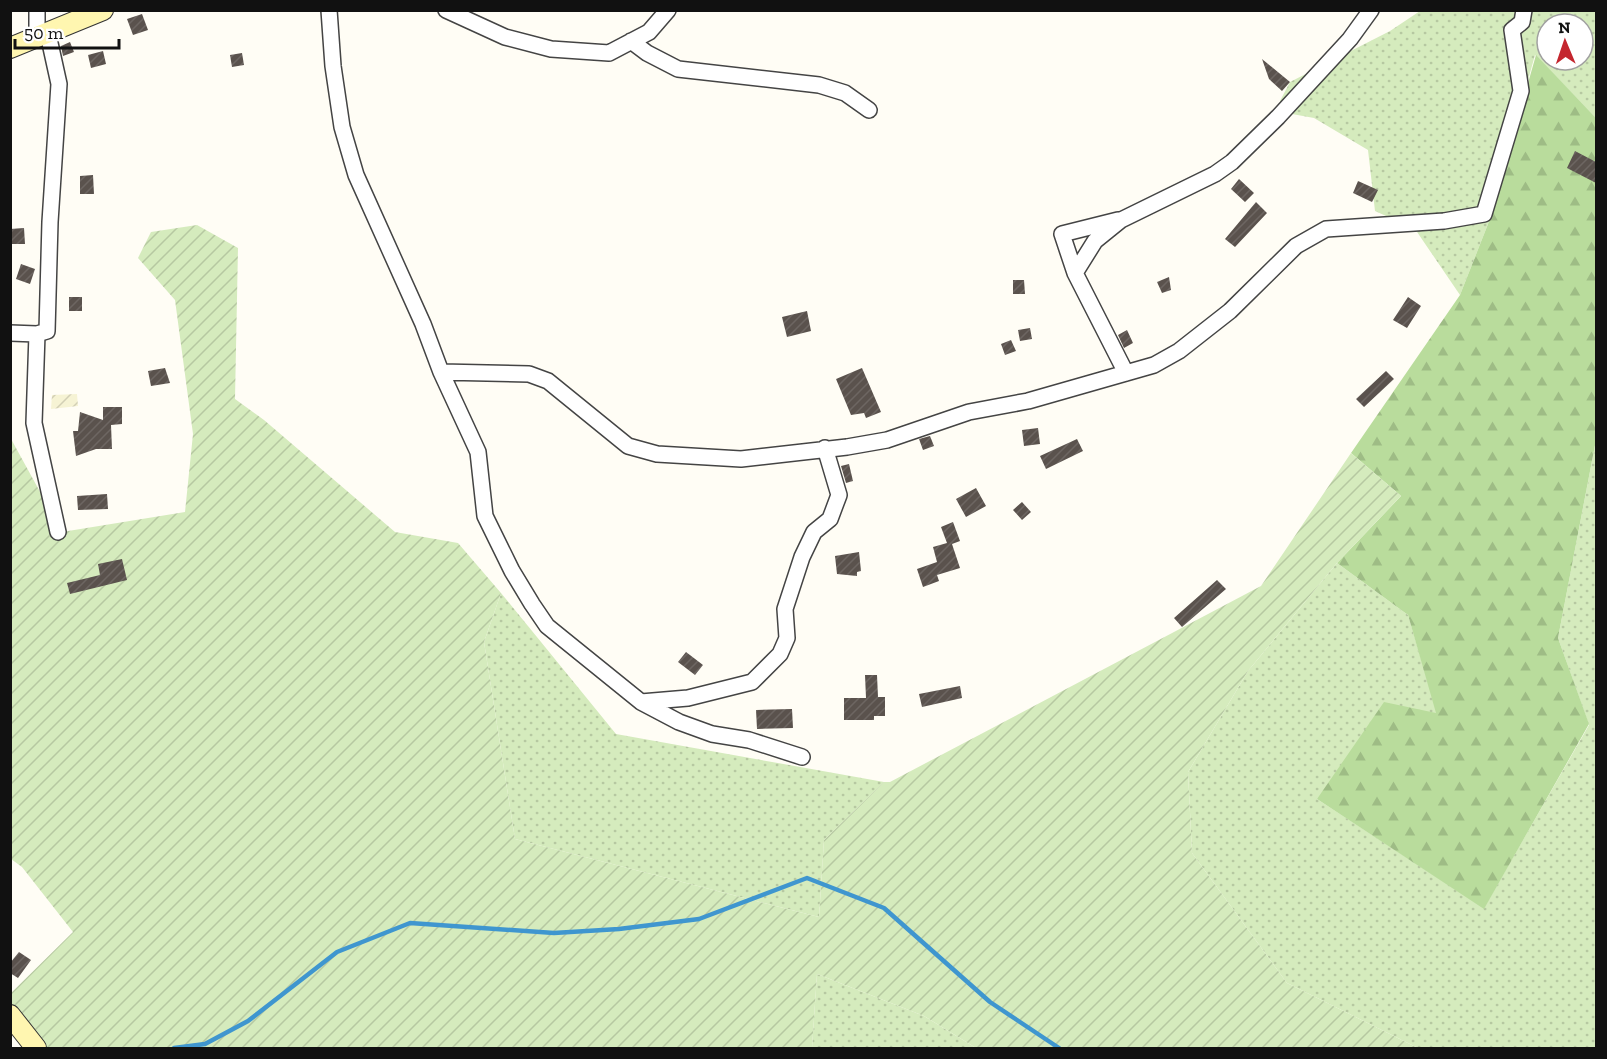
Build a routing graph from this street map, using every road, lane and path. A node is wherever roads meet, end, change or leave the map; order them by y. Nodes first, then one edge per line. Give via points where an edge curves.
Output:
1 (36, 10) edge
2 (103, 10) edge
3 (329, 10) edge
4 (446, 10) edge
5 (668, 10) edge
6 (1371, 10) edge
7 (1524, 10) edge
8 (42, 35) junction
9 (631, 41) junction
10 (10, 48) edge
11 (869, 110) dead end
12 (1121, 220) junction
13 (1075, 273) junction
14 (10, 333) edge
15 (37, 334) junction
16 (441, 372) junction
17 (1126, 373) junction
18 (825, 448) junction
19 (58, 532) dead end
20 (641, 702) junction
21 (801, 757) dead end
22 (10, 1015) edge
23 (36, 1048) edge

1 - 8 street
2 - 8 street
3 - 16 street via 342,127 356,175
4 - 9 street via 505,37 551,49 609,53
5 - 9 street via 649,32
6 - 12 street via 1286,109 1232,162
7 - 17 street via 1522,22 1512,30 1521,91 1484,214 1444,221 1326,229 1312,235 1278,261 1230,311 1179,351 1154,365
8 - 10 street
8 - 15 street via 59,84 48,327 46,332
9 - 11 street via 678,69 819,85 845,93
12 - 13 street via 1095,241
12 - 13 street via 1062,234
13 - 17 street
14 - 15 street
15 - 19 street via 34,423
16 - 18 street via 529,374 566,395 628,446 657,454 741,459
16 - 20 street via 478,452 485,516 522,588 547,626
17 - 18 street via 1028,401 969,412 887,440
18 - 20 street via 838,495 830,519 814,532 802,557 785,609 787,638 780,654 752,682 688,698
20 - 21 street via 712,734 749,740
22 - 23 street

